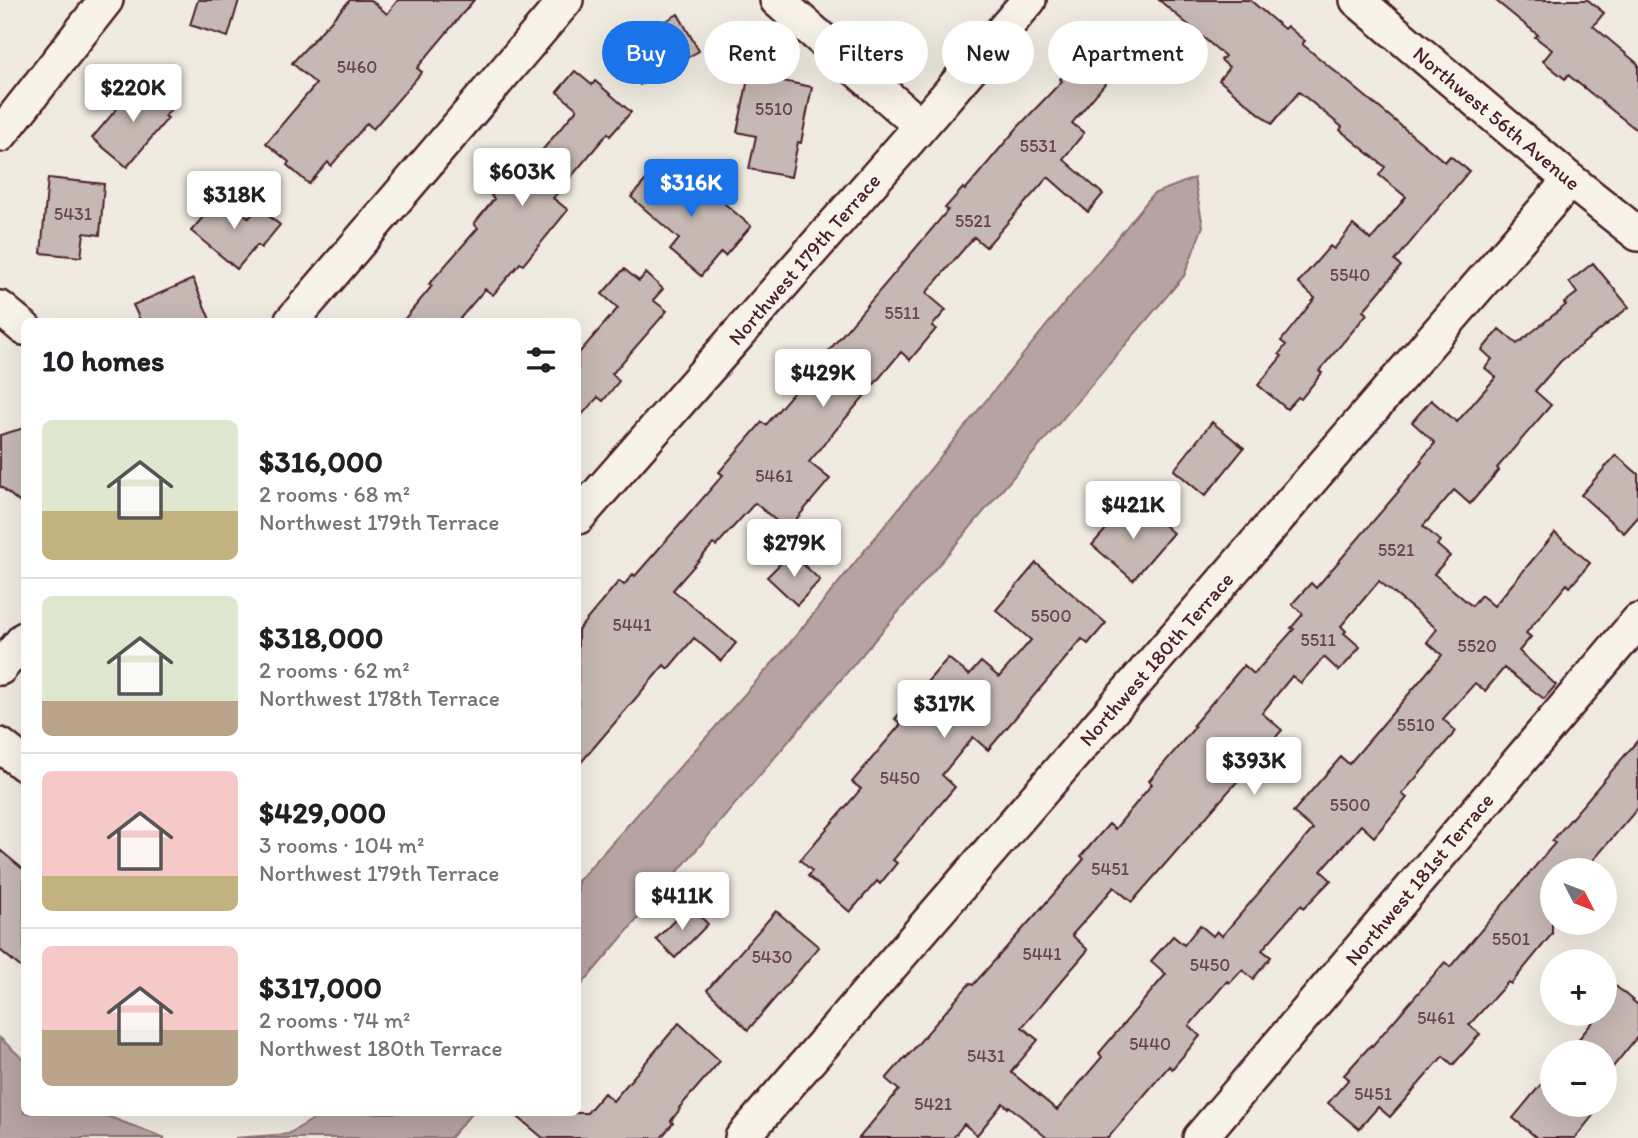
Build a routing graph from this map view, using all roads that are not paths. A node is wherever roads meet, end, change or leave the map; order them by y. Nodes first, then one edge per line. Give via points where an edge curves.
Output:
1 (106, 0) edge
2 (566, 0) edge
3 (777, 0) edge
4 (1029, 0) edge
5 (1357, 0) edge
6 (921, 125) junction
7 (0, 135) edge
8 (1570, 180) junction
9 (1638, 234) edge
10 (0, 309) edge
11 (294, 318) edge
12 (21, 326) edge
13 (581, 514) edge
14 (1638, 621) edge
15 (21, 643) edge
16 (0, 668) edge
17 (0, 745) edge
18 (21, 762) edge
19 (742, 1138) edge
20 (1200, 1138) edge

1 - 7 street
2 - 11 street
3 - 6 street
4 - 6 street, Northwest 179th Terrace
5 - 8 street, Northwest 56th Avenue
6 - 13 street, Northwest 179th Terrace
8 - 9 street, Northwest 56th Avenue
8 - 19 street, Northwest 180th Terrace
10 - 12 street
14 - 20 street, Northwest 181st Terrace
15 - 16 street
17 - 18 street

